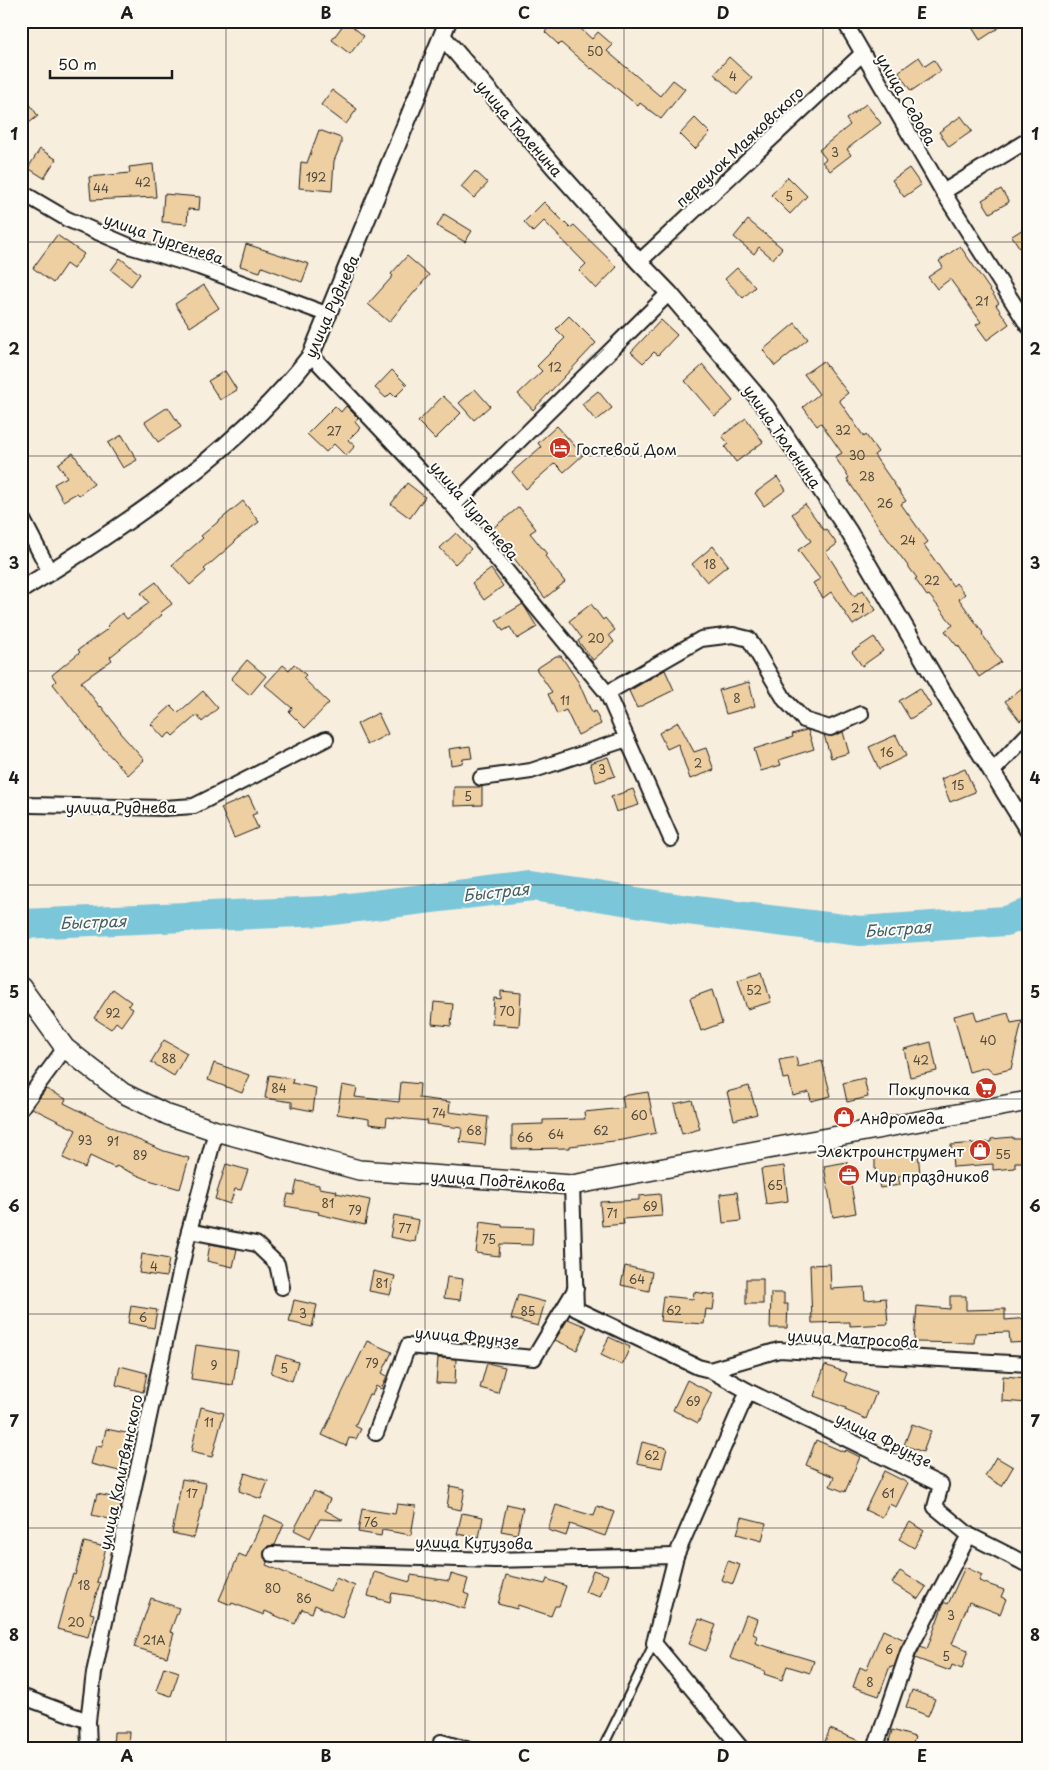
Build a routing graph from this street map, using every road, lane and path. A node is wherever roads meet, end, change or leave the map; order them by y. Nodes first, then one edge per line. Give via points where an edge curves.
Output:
1 (844, 21) edge
2 (445, 29) edge
3 (862, 54) junction
4 (1028, 140) edge
5 (21, 192) edge
6 (943, 192) junction
7 (639, 262) junction
8 (669, 293) junction
9 (329, 315) junction
10 (1028, 326) edge
11 (311, 355) junction
12 (453, 506) junction
13 (21, 516) edge
14 (50, 572) junction
15 (21, 590) edge
16 (607, 693) junction
17 (861, 714) dead end
18 (1028, 734) edge
19 (326, 739) dead end
20 (627, 739) junction
21 (992, 772) junction
22 (481, 778) dead end
23 (21, 802) edge
24 (1028, 830) edge
25 (671, 839) dead end
26 (21, 987) edge
27 (65, 1048) junction
28 (1028, 1101) edge
29 (21, 1108) edge
30 (216, 1131) junction
31 (572, 1185) junction
32 (189, 1231) junction
33 (282, 1287) dead end
34 (576, 1288) junction
35 (1028, 1364) edge
36 (710, 1370) junction
37 (748, 1391) junction
38 (376, 1433) dead end
39 (968, 1535) junction
40 (272, 1554) dead end
41 (676, 1556) junction
42 (1028, 1565) edge
43 (654, 1642) junction
44 (21, 1696) edge
45 (88, 1721) junction
46 (441, 1742) dead end
47 (89, 1749) edge
48 (466, 1749) edge
49 (602, 1749) edge
50 (742, 1749) edge
51 (875, 1749) edge

1 - 3 street, улица Седова
2 - 7 street, улица Тюленина via 555,168
2 - 9 street, улица Руднева
3 - 6 street, улица Седова
3 - 7 street, переулок Маяковского
4 - 6 street
5 - 9 street, улица Тургенева via 68,219 132,247 200,267
6 - 10 street, улица Седова
7 - 8 street, улица Тюленина
8 - 12 street
8 - 21 street, улица Тюленина via 766,407 849,532
9 - 11 street, улица Руднева
11 - 12 street, улица Тургенева
11 - 14 street, улица Руднева via 296,376 232,440 135,517
12 - 16 street, улица Тургенева
13 - 14 street
14 - 15 street, улица Руднева
16 - 17 street via 701,640 732,635 749,639 785,700 804,720 830,728
16 - 20 street, улица Тургенева
18 - 21 street
19 - 23 street, улица Руднева via 194,806 31,805
20 - 22 street via 531,771
20 - 25 street, улица Тургенева
21 - 24 street, улица Тюленина
26 - 27 main road, улица Подтёлкова
27 - 29 street
27 - 30 main road, улица Подтёлкова via 123,1093 168,1115
28 - 31 main road, улица Подтёлкова
30 - 31 main road, улица Подтёлкова via 360,1170
30 - 32 street, улица Калитвянского
31 - 34 street
32 - 33 street via 256,1244 277,1264
32 - 45 street, улица Калитвянского via 94,1672
34 - 36 street via 576,1309
34 - 38 street, улица Фрунзе via 534,1358 408,1346
35 - 36 street, улица Матросова via 779,1350
36 - 37 street
37 - 39 street, улица Фрунзе via 941,1485 935,1507
37 - 41 street
39 - 42 street, улица Фрунзе
39 - 51 street via 908,1652
40 - 41 street, улица Кутузова via 496,1560
41 - 43 street
43 - 49 lane
43 - 50 street
44 - 45 street
45 - 47 street, улица Калитвянского
46 - 48 street

